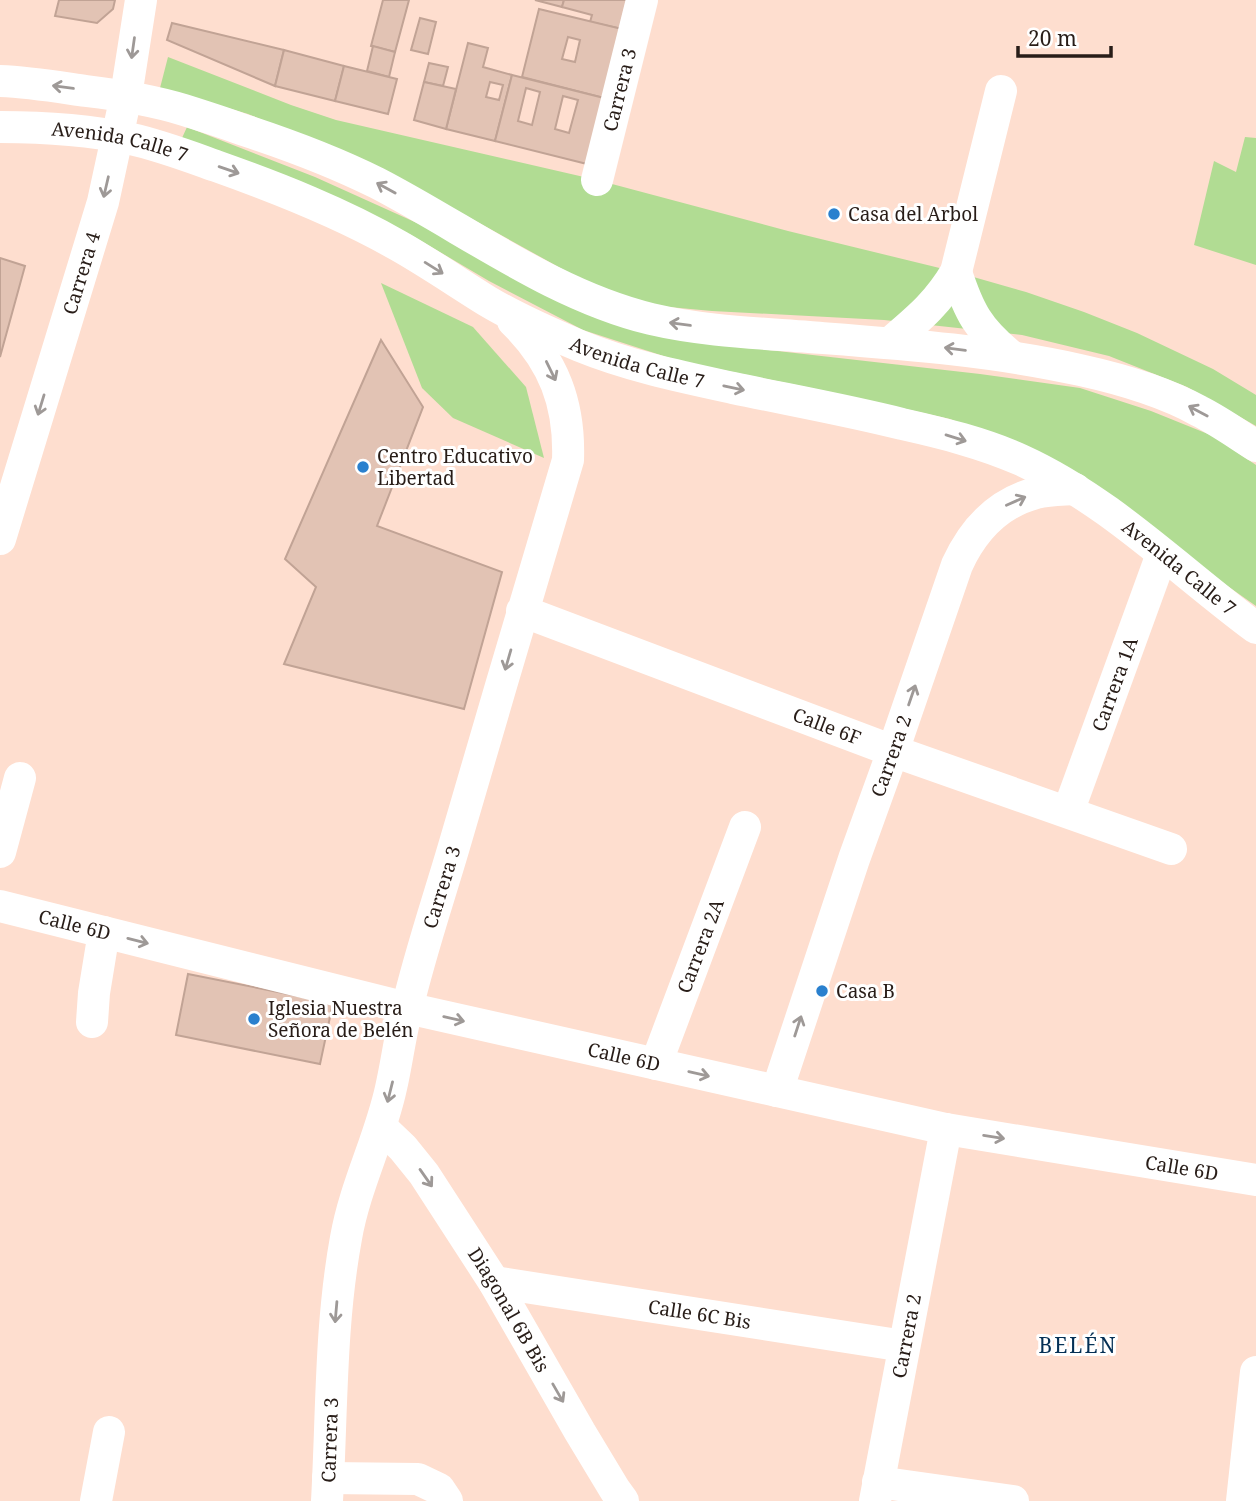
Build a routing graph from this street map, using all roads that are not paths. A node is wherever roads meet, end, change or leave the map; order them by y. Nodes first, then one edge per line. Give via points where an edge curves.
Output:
1 (141, 0) edge
2 (642, 0) edge
3 (0, 81) edge
4 (1001, 91) dead end
5 (126, 96) junction
6 (0, 127) edge
7 (117, 136) junction
8 (597, 180) dead end
9 (956, 272) junction
10 (490, 303) junction
11 (890, 343) junction
12 (1012, 356) junction
13 (1256, 446) edge
14 (1075, 489) junction
15 (0, 539) edge
16 (1162, 554) junction
17 (522, 611) junction
18 (1250, 618) edge
19 (893, 751) junction
20 (20, 778) dead end
21 (1068, 813) junction
22 (745, 827) dead end
23 (1171, 849) dead end
24 (0, 852) edge
25 (0, 906) edge
26 (104, 932) junction
27 (407, 1008) junction
28 (92, 1022) dead end
29 (656, 1064) junction
30 (777, 1091) junction
31 (380, 1127) junction
32 (946, 1129) junction
33 (1256, 1180) edge
34 (494, 1282) junction
35 (904, 1346) junction
36 (1256, 1372) edge
37 (109, 1432) dead end
38 (327, 1489) edge
39 (876, 1491) edge
40 (96, 1501) edge
41 (447, 1501) edge
42 (623, 1501) edge
43 (1013, 1501) edge
44 (1242, 1501) edge

1 -> 5 street, Carrera 4
2 - 8 street, Carrera 3
5 -> 3 street
4 - 9 street
5 - 7 street, Carrera 4
11 -> 5 street via 713,328 626,312 565,288 375,182 322,158 181,109
6 - 7 street, Avenida Calle 7
7 -> 10 street, Avenida Calle 7 via 190,157 346,219
7 -> 15 street, Carrera 4 via 103,202
9 - 11 street via 933,306
9 - 12 street via 978,323
10 -> 14 street, Avenida Calle 7 via 565,340 627,363 937,432 1018,459
10 -> 17 street, Carrera 3 via 543,355 561,395 568,427 568,460
12 -> 11 street
13 -> 12 street via 1199,411 1146,388
14 - 16 street, Avenida Calle 7
19 -> 14 street, Carrera 2 via 957,565 975,532 1002,507 1019,499
16 - 18 street, Avenida Calle 7
16 - 21 street, Carrera 1A
17 - 19 street, Calle 6F
17 -> 27 street, Carrera 3
19 - 21 street, Calle 6F
30 -> 19 street, Carrera 2
20 - 24 street
21 - 23 street, Calle 6F
22 - 29 street, Carrera 2A
25 - 26 street, Calle 6D
26 -> 27 street, Calle 6D
26 - 28 street
27 -> 29 street, Calle 6D
27 -> 31 street, Carrera 3
29 -> 30 street, Calle 6D
30 - 32 street, Calle 6D
31 -> 34 street, Diagonal 6B Bis via 424,1174
31 -> 38 street, Carrera 3 via 346,1233 340,1273
32 -> 33 street, Calle 6D
32 - 35 street, Carrera 2
34 - 35 street, Calle 6C Bis
34 -> 42 street, Diagonal 6B Bis
35 - 39 street, Carrera 2
36 - 44 street
37 - 40 street
38 - 41 street via 418,1479 439,1489
39 - 43 street

